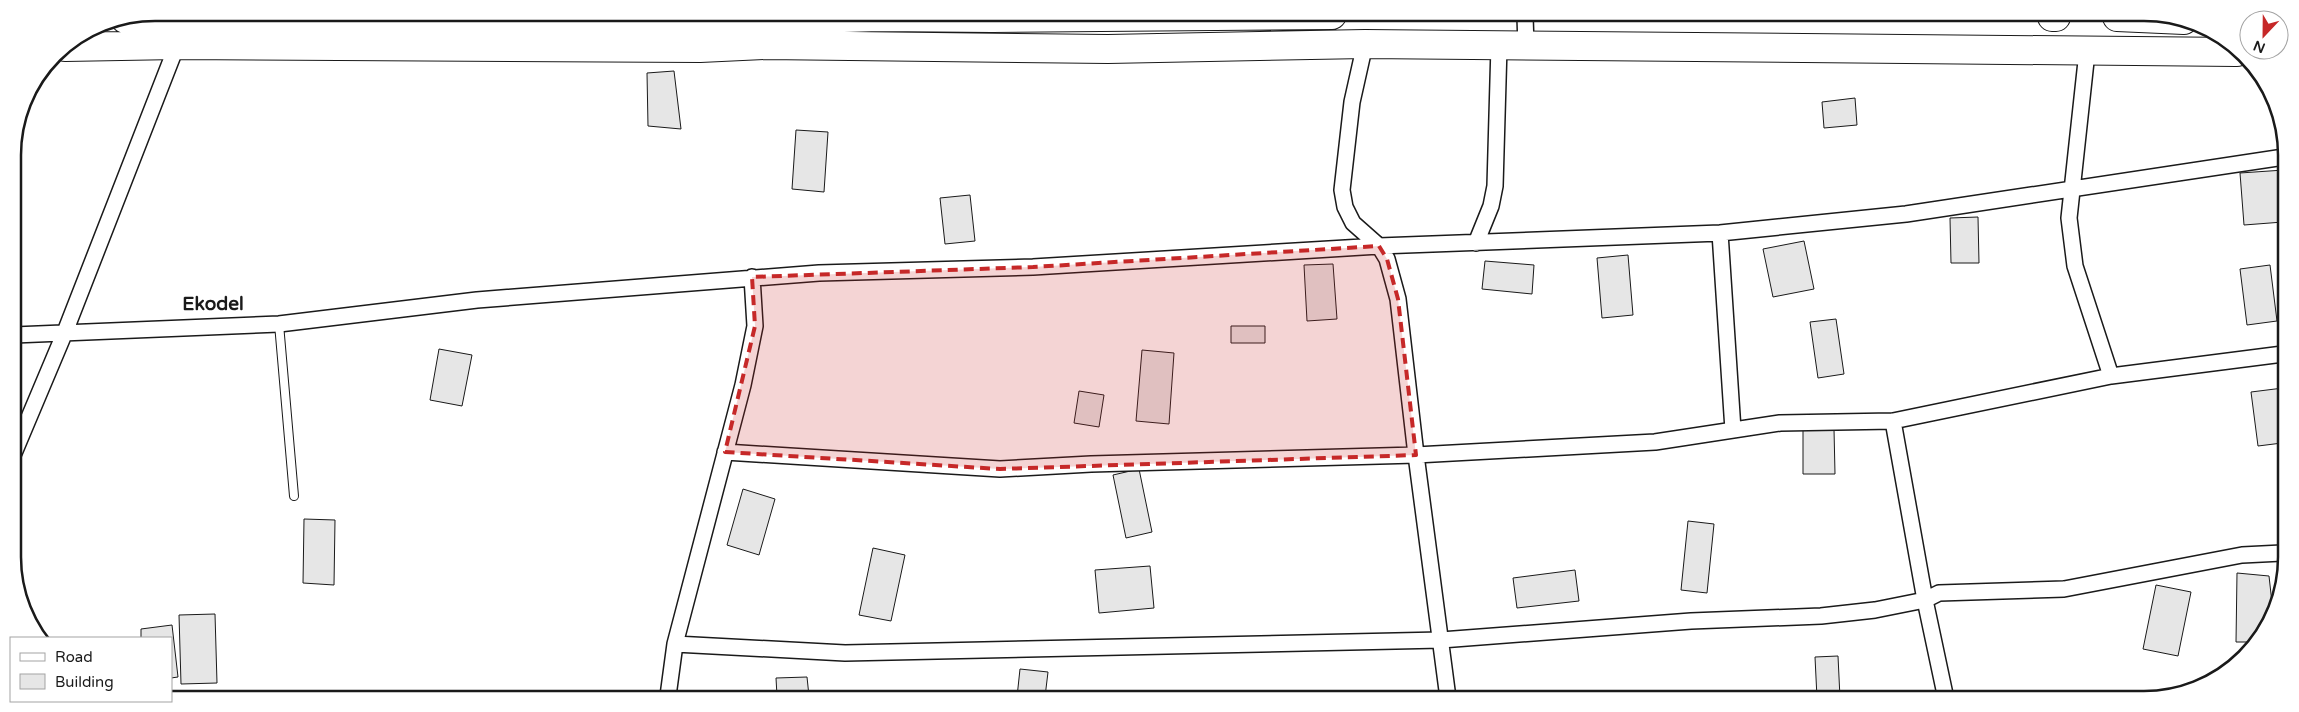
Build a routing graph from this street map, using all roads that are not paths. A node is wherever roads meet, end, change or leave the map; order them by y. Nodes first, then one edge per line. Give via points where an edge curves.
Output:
1 (1526, 21) edge
2 (1365, 44) junction
3 (177, 46) junction
4 (1498, 46) junction
5 (1526, 46) junction
6 (77, 47) edge
7 (2087, 52) junction
8 (2229, 52) edge
9 (2278, 158) edge
10 (2072, 190) junction
11 (1720, 233) junction
12 (1476, 243) junction
13 (1379, 246) junction
14 (752, 277) junction
15 (279, 324) junction
16 (64, 332) junction
17 (22, 335) edge
18 (2278, 355) edge
19 (2111, 376) junction
20 (1893, 420) junction
21 (1733, 430) junction
22 (21, 435) edge
23 (725, 452) junction
24 (1416, 455) junction
25 (294, 496) dead end
26 (2278, 553) edge
27 (1924, 600) junction
28 (1441, 640) junction
29 (675, 644) junction
30 (1447, 690) edge
31 (1944, 690) edge
32 (669, 691) edge

1 - 5 street
2 - 3 highway via 1108,49 766,45 700,48
2 - 4 highway
2 - 13 street via 1352,102 1342,190 1345,207 1353,223
3 - 6 highway
3 - 16 street
4 - 5 highway
4 - 12 street via 1495,186 1491,206
5 - 7 highway
7 - 8 highway
7 - 10 street
9 - 10 street
10 - 11 street via 1906,214
10 - 19 street via 2069,218 2074,266
11 - 12 street
11 - 21 street
12 - 13 street
13 - 14 street via 1032,267
13 - 24 street via 1387,259 1398,299
14 - 15 street via 477,300
14 - 23 street via 754,326 743,385
15 - 16 street
15 - 25 lane
16 - 17 street
16 - 22 street
18 - 19 street
19 - 20 street
20 - 21 street via 1780,423
20 - 27 street
21 - 24 street via 1655,442
23 - 24 street via 1000,469
23 - 29 street
24 - 28 street
26 - 27 street via 2242,555 2064,589 1939,593
27 - 28 street via 1821,616 1691,621
27 - 31 street
28 - 29 street via 845,653
28 - 30 street
29 - 32 street

